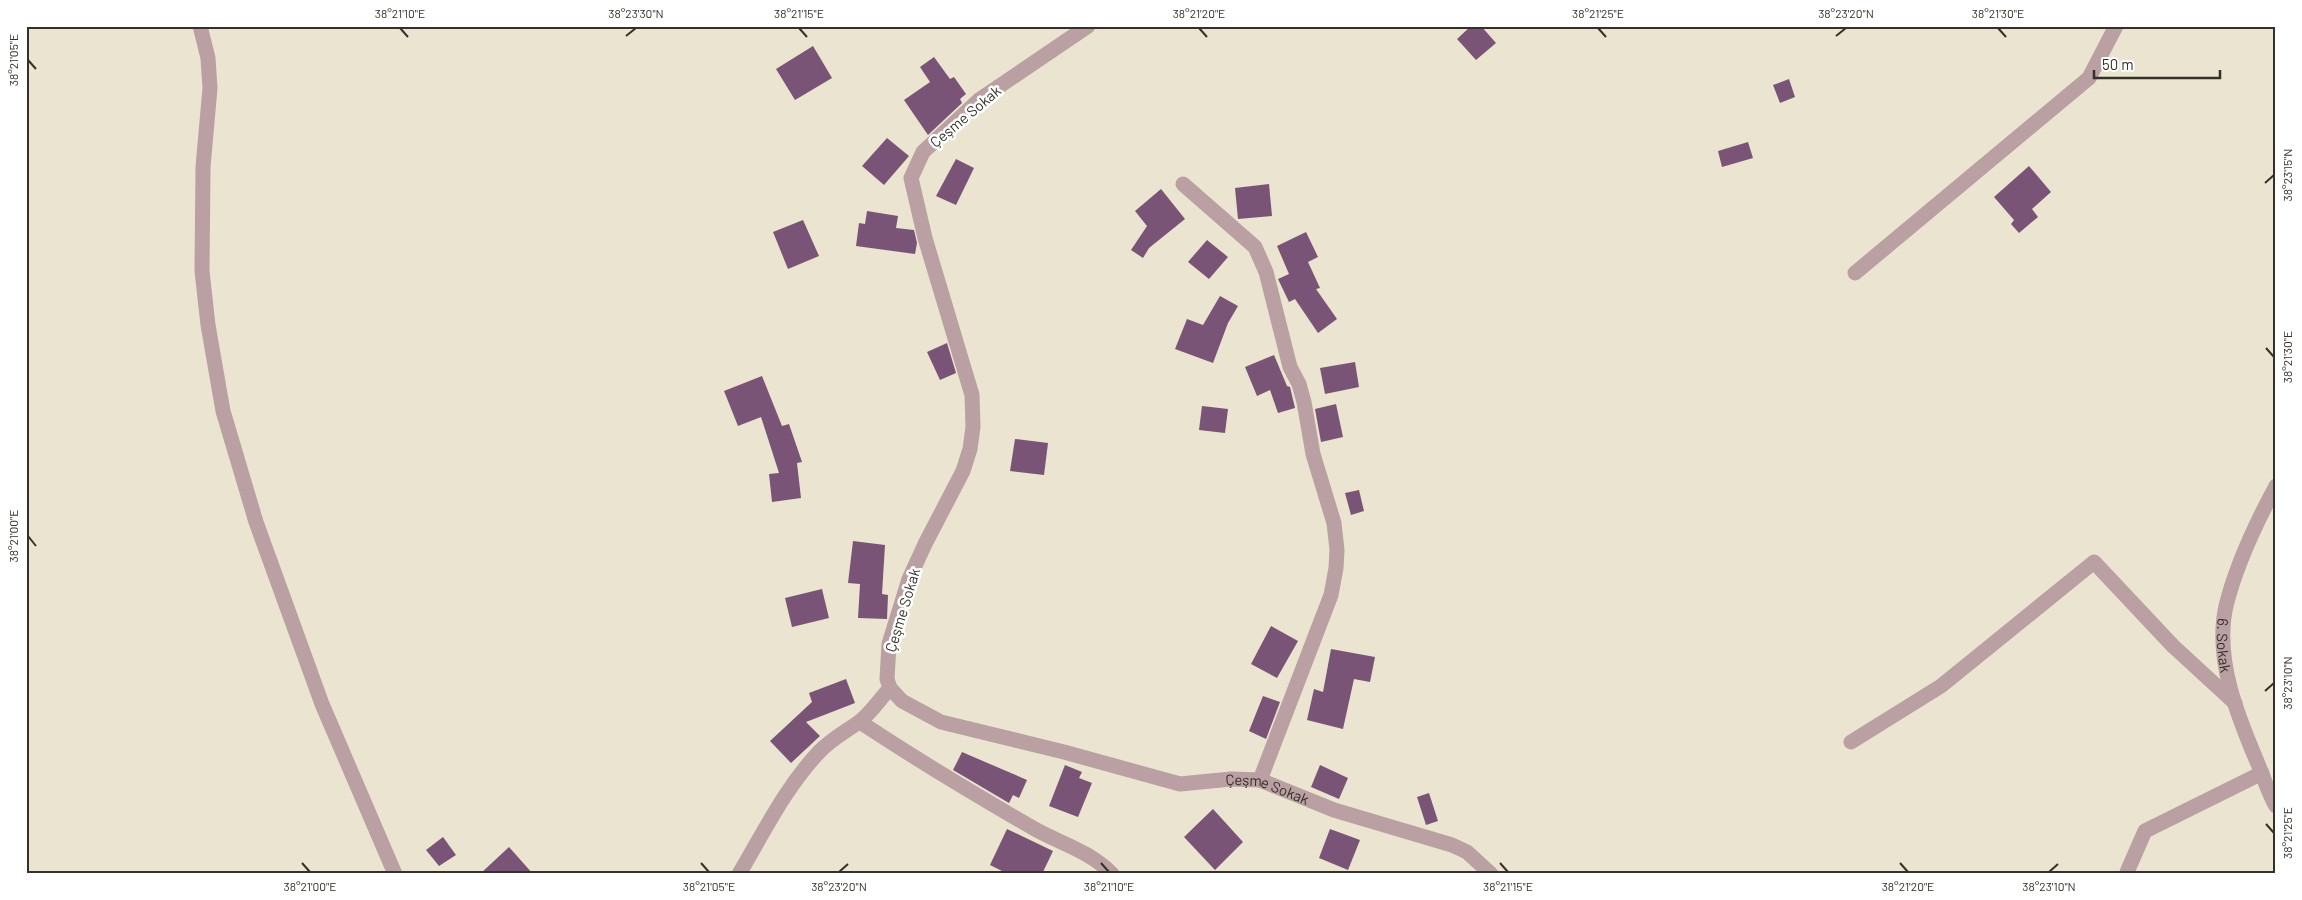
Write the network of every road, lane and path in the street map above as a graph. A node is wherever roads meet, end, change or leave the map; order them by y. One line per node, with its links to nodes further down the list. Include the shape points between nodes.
1 (200, 26): 15 (street, via 208,58 210,88 203,167 202,271 223,411 256,522 319,695)
2 (1088, 26): 7 (street, Çeşme Sokak, via 979,100 923,152 911,178 925,238 972,395 973,427 963,471 909,579 889,644 887,679)
3 (2116, 26): 5 (street, via 2089,78)
4 (1184, 184): 12 (street, via 1255,247 1266,272 1290,367 1299,384 1312,454 1334,523 1337,550 1331,595)
5 (1855, 273)
6 (2276, 486): 8 (street, 6. Sokak, via 2226,607 2225,659)
7 (890, 688): 9 (street); 12 (street, Çeşme Sokak, via 902,701 941,722 1180,784)
8 (2235, 703): 10 (street, via 2173,646 2094,562 1941,686); 11 (street, 6. Sokak)
9 (860, 722): 16 (street, via 839,733 801,772); 17 (street, via 936,772 1041,833 1104,865)
10 (1852, 742)
11 (2262, 774): 13 (street, 6. Sokak); 14 (street, via 2145,831)
12 (1260, 780): 18 (street, Çeşme Sokak, via 1334,810 1452,845 1467,852)
13 (2276, 806)
14 (2127, 872)
15 (395, 874)
16 (739, 874)
17 (1112, 874)
18 (1491, 874)

